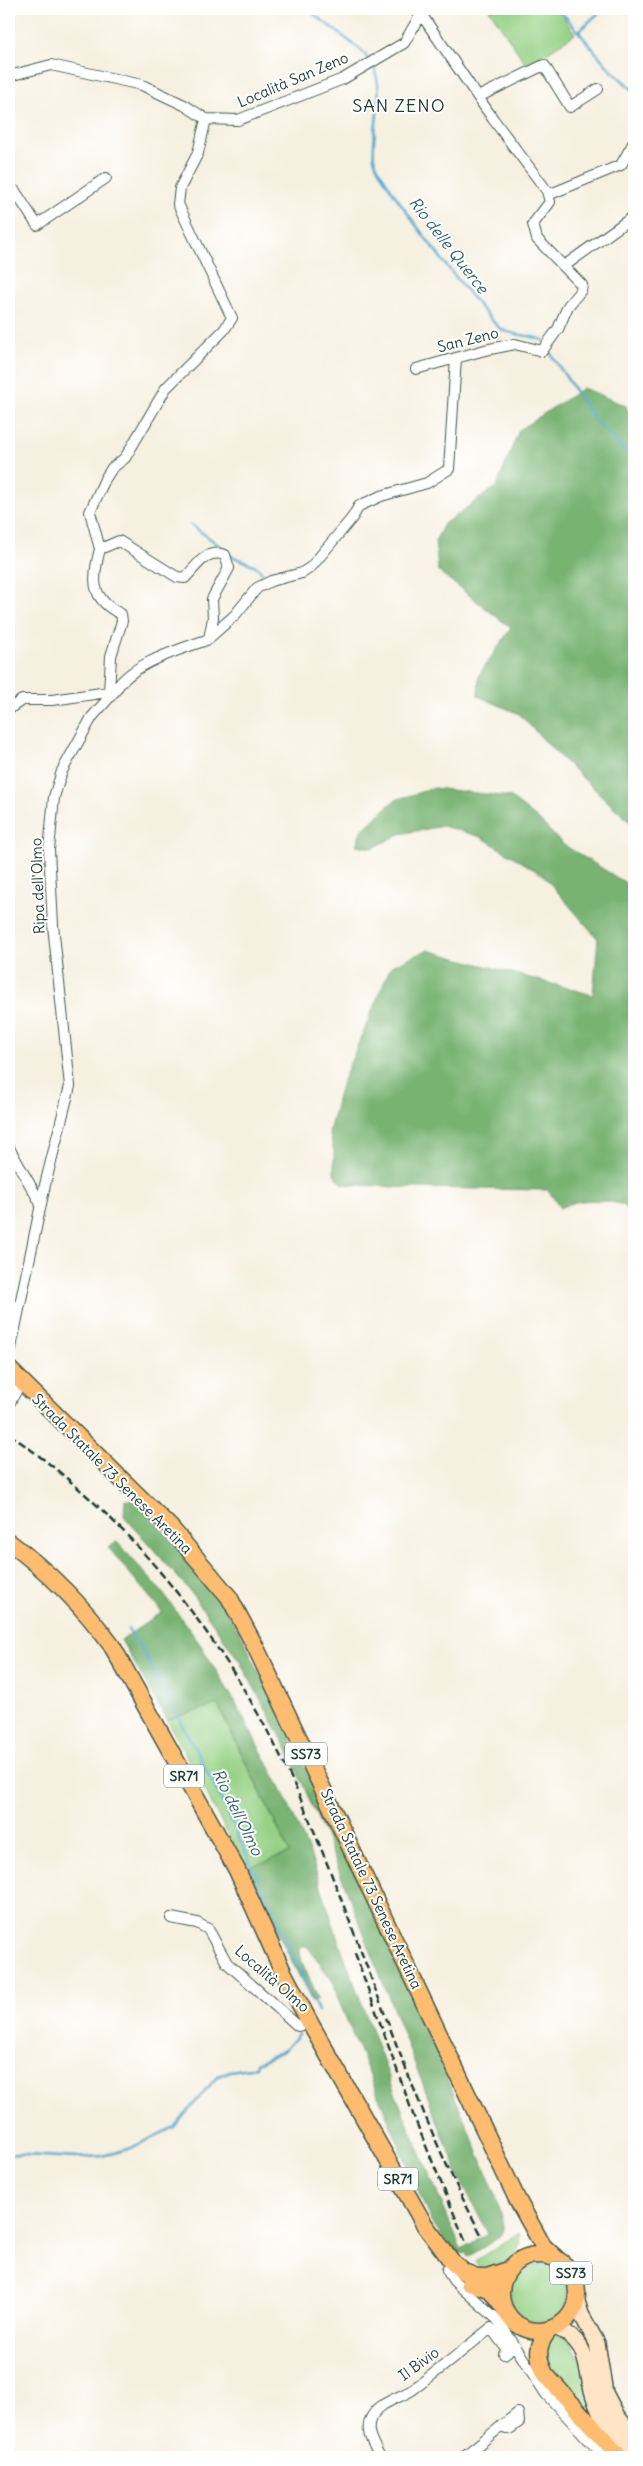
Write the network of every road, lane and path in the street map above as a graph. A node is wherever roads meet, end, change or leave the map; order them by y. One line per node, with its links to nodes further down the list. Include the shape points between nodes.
1 (422, 12): 4 (street); 5 (street, Località San Zeno, via 404,43 343,79 238,120)
2 (9, 76): 5 (street, via 51,64 108,76 142,84)
3 (598, 89): 4 (street, via 570,107 544,65)
4 (478, 97): 9 (street)
5 (206, 119): 14 (street, via 198,153 180,188 178,204 232,318 166,388 125,458 112,468 105,479 90,512)
6 (634, 142): 9 (street, via 622,165)
7 (106, 178): 8 (street, via 37,225 15,191)
8 (9, 194)
9 (548, 195): 11 (street, San Zeno, via 550,202 534,224 538,239)
10 (634, 216): 11 (street)
11 (564, 266): 12 (street, San Zeno, via 582,285 581,290 542,351 515,344)
12 (456, 358): 13 (street, San Zeno); 15 (street, via 449,468 427,484 380,496 359,506 311,567 302,573 271,580 258,588)
13 (416, 369)
14 (100, 549): 15 (street, via 119,541 177,577 185,578 208,554 225,555 229,568 212,599 213,618); 16 (street, via 95,587 102,602 121,614 122,621 111,656)
15 (208, 639): 16 (street, Ripa dell'Olmo, via 139,668)
16 (112, 691): 17 (street, via 52,700 22,700); 19 (street, Ripa dell'Olmo, via 62,771 54,797 50,850 53,925 70,1086)
17 (9, 709)
18 (9, 1148): 19 (street)
19 (41, 1204): 20 (street, Ripa dell'Olmo)
20 (9, 1357)
21 (9, 1369): 22 (main road, Strada Statale 73 Senese Aretina / SS73)
22 (21, 1382): 23 (street); 28 (main road, Strada Statale 73 Senese Aretina / SS73, via 171,1528 229,1597)
23 (9, 1404)
24 (9, 1542): 26 (main road, SR71, via 56,1580 92,1617 112,1646 237,1870)
25 (171, 1918): 26 (street, Località Olmo, via 197,1923 208,1929 227,1963 298,2026)
26 (310, 2023): 27 (main road, SR71)
27 (319, 2040): 30 (main road, SR71, via 424,2224 452,2263 477,2277 496,2276); 31 (main road, SR71, via 330,2072 362,2132 417,2228)
28 (517, 2199): 29 (main road, Strada Statale 73 Senese Aretina / SS73, via 543,2246); 30 (main road, Strada Statale 73 Senese Aretina / SS73, via 528,2242 526,2252)
29 (557, 2259): 30 (main road, SS73, via 538,2255); 32 (main road, Strada Statale 73 Senese Aretina / SS73, via 573,2275)
30 (514, 2265): 33 (main road, Strada Statale 73 Senese Aretina / SS73, via 502,2287)
31 (447, 2270): 33 (main road, SR71, via 460,2279 490,2289); 42 (street, via 459,2286 498,2320 546,2394)
32 (576, 2298): 35 (main road, SS73, via 570,2315); 38 (main road, via 597,2343 605,2393 617,2416)
33 (502, 2305): 34 (main road)
34 (519, 2326): 35 (main road, via 529,2330); 42 (main road, via 532,2363 544,2383)
35 (553, 2328): 39 (main road, via 574,2338 580,2346 587,2362 593,2395 604,2421 615,2436); 43 (main road, SS73, via 539,2347 545,2374)
36 (504, 2354): 40 (street, Il Bivio, via 508,2351 491,2328 411,2391 378,2409 368,2426)
37 (502, 2425): 41 (street)
38 (634, 2437)
39 (634, 2452)
40 (380, 2457)
41 (463, 2457)
42 (607, 2457)
43 (620, 2457)

